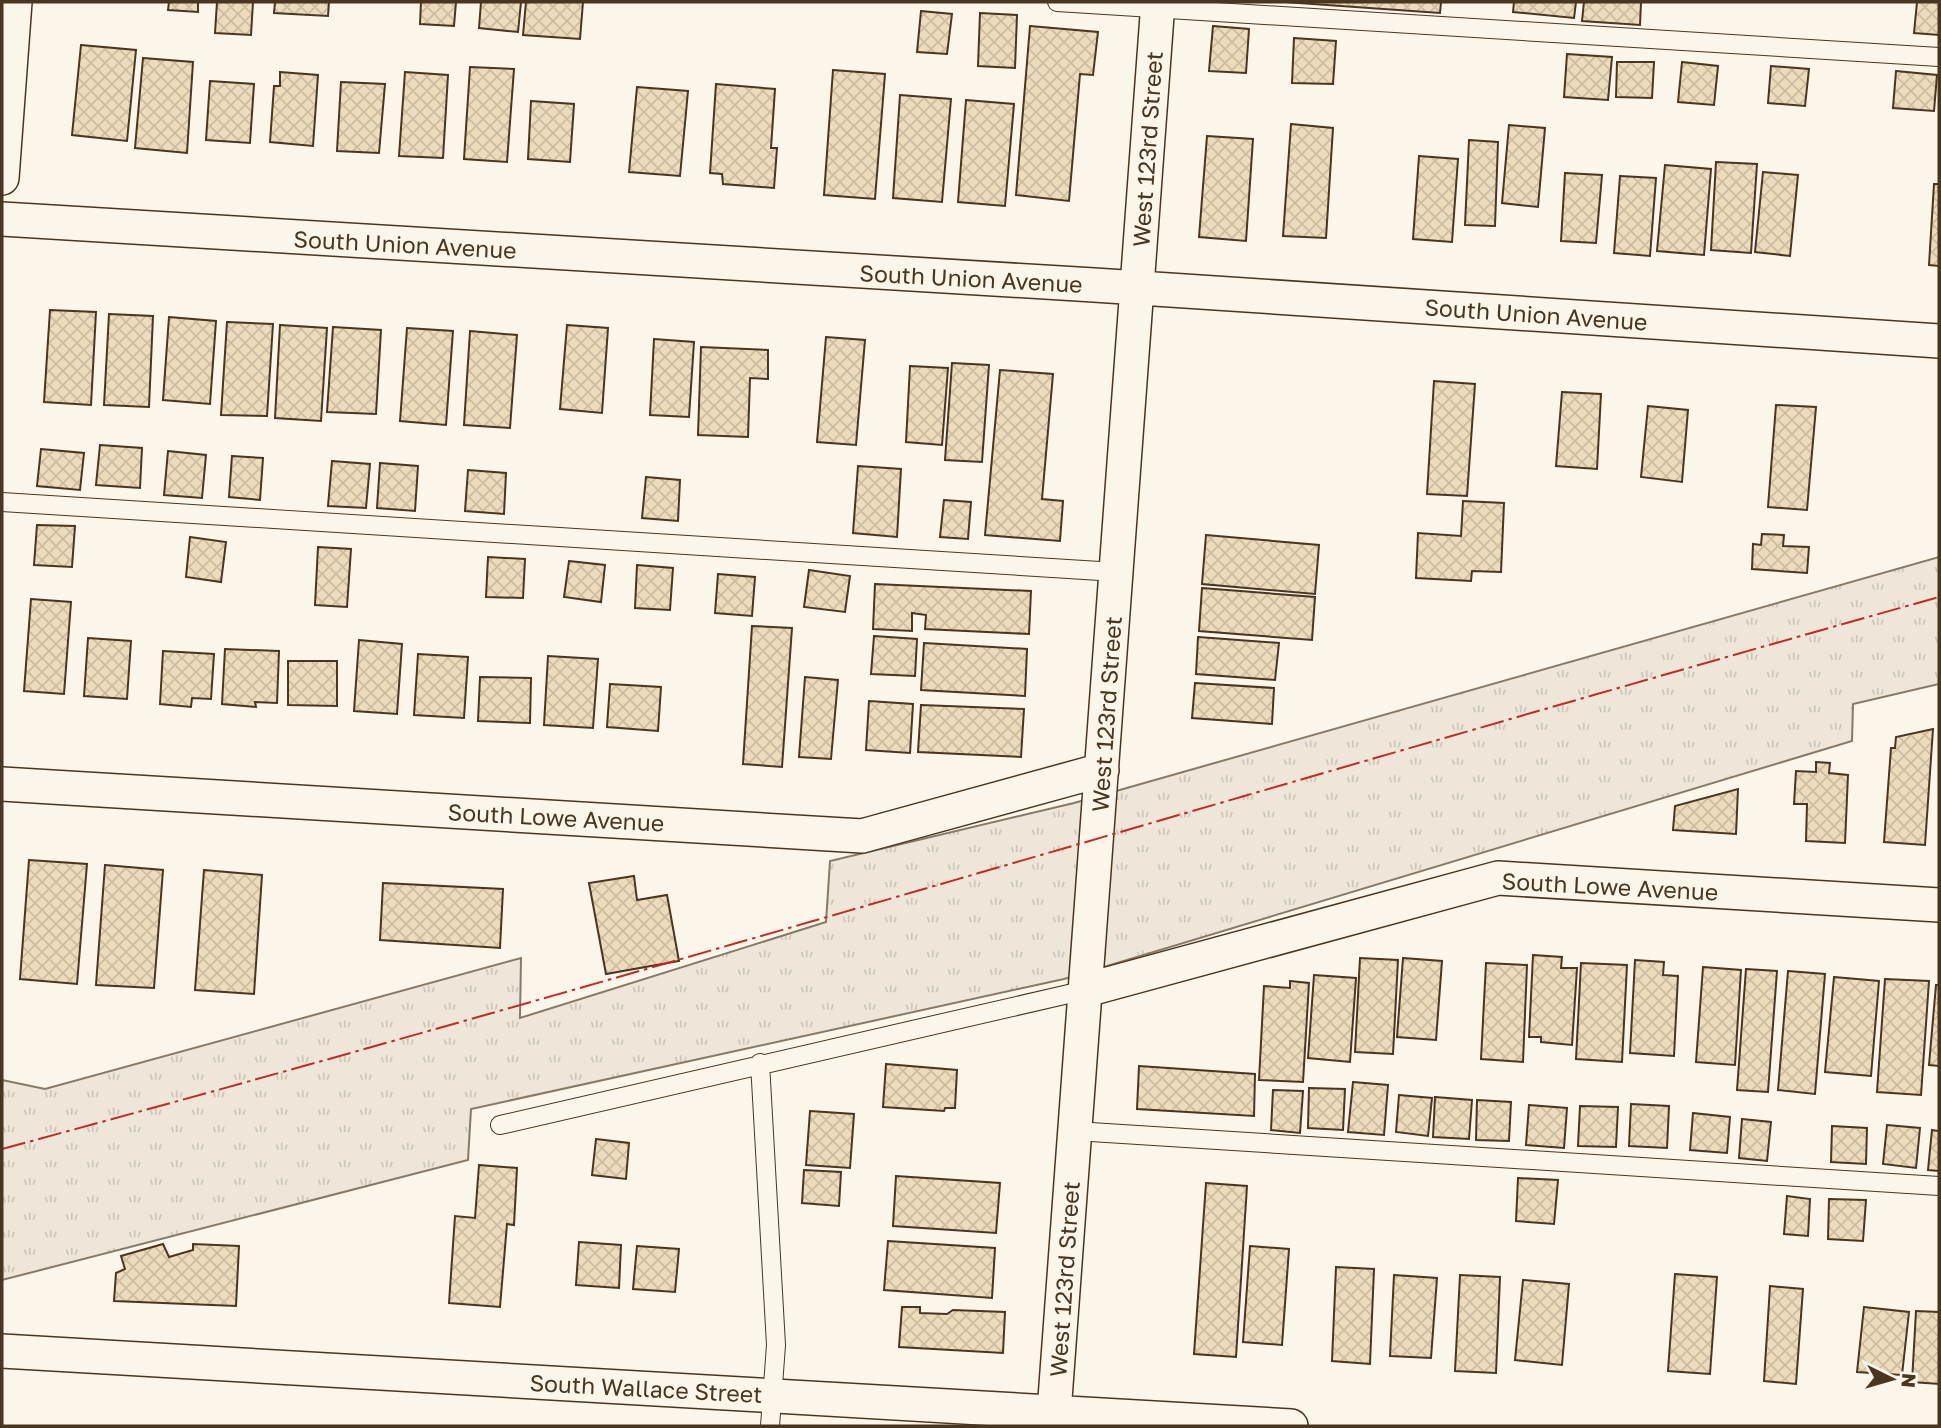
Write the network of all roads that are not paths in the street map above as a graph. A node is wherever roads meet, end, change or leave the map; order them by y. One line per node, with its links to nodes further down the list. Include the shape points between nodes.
1 (15, 2): 5 (street)
2 (1057, 2): 3 (lane)
3 (1158, 5): 4 (lane); 7 (street, West 123rd Street)
4 (1939, 57)
5 (2, 178)
6 (2, 219): 7 (street, South Union Avenue)
7 (1137, 288): 8 (street, South Union Avenue); 10 (street, West 123rd Street)
8 (1939, 341)
9 (2, 502): 10 (lane)
10 (1116, 572): 11 (street, West 123rd Street)
11 (1102, 770): 12 (street, South Lowe Avenue, via 862,836); 14 (street, West 123rd Street)
12 (2, 784)
13 (1939, 905): 14 (street, South Lowe Avenue, via 1498,878)
14 (1086, 990): 15 (lane); 17 (street, West 123rd Street)
15 (760, 1063): 16 (lane); 20 (lane, via 776,1345)
16 (500, 1125)
17 (1075, 1131): 18 (lane); 21 (street, West 123rd Street)
18 (1939, 1186)
19 (2, 1351): 20 (street, South Wallace Street)
20 (771, 1411): 21 (street, South Wallace Street)
21 (1054, 1419): 22 (street, South Wallace Street)
22 (1291, 1426)

